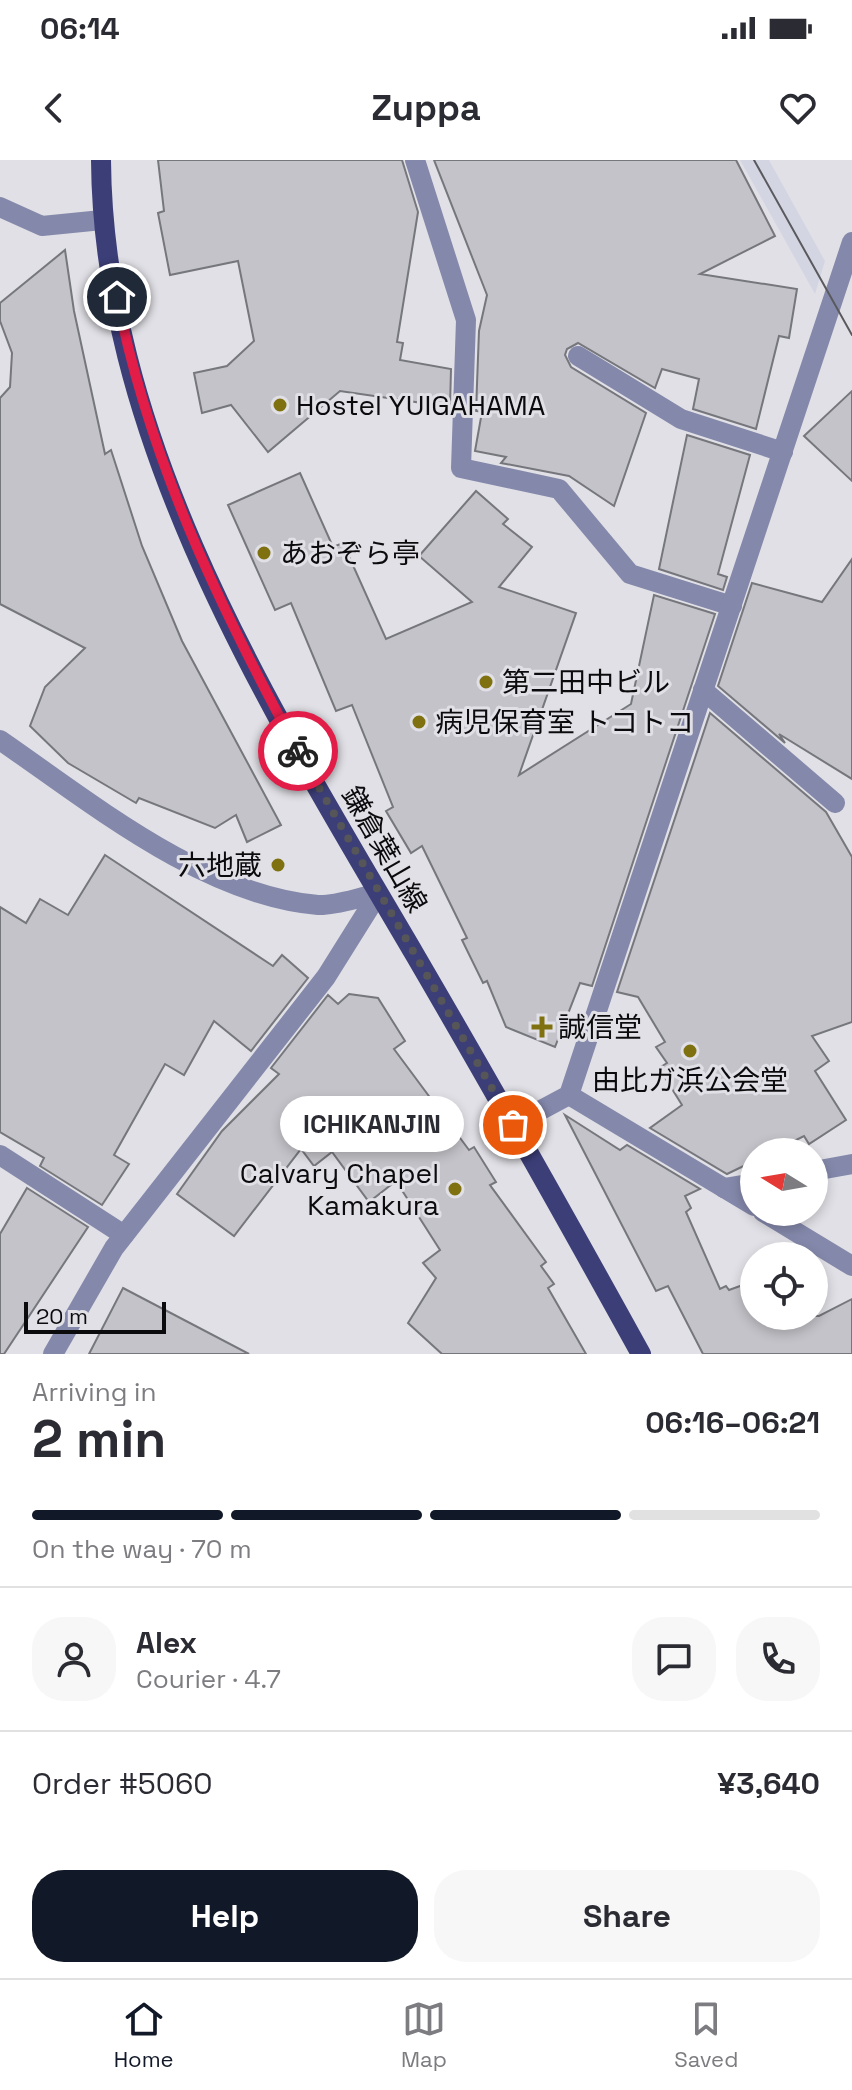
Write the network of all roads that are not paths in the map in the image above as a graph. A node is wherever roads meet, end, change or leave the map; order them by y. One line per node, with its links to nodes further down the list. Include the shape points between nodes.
1 (101, 160): 4 (main road, 鎌倉葉山線)
2 (415, 160): 8 (street, via 466,320 461,468 559,489 630,574)
3 (0, 207): 4 (street, via 42,226)
4 (102, 220): 12 (main road, 鎌倉葉山線, via 127,349 180,514 237,639)
5 (852, 242): 7 (street)
6 (578, 356): 7 (street, via 681,419)
7 (783, 452): 8 (street)
8 (732, 606): 9 (street)
9 (703, 690): 11 (street); 13 (street)
10 (0, 740): 12 (street, via 149,843 246,889 319,905)
11 (835, 803)
12 (378, 894): 14 (main road, 鎌倉葉山線); 22 (street, via 326,977)
13 (569, 1095): 14 (street); 19 (street)
14 (513, 1125): 25 (main road, 鎌倉葉山線)
15 (0, 1155): 22 (street)
16 (852, 1164): 17 (street)
17 (828, 1168)
18 (740, 1185): 19 (street)
19 (724, 1188): 20 (street)
20 (740, 1198)
21 (786, 1226): 23 (street)
22 (124, 1235): 24 (street)
23 (852, 1266)
24 (53, 1354)
25 (641, 1354)

